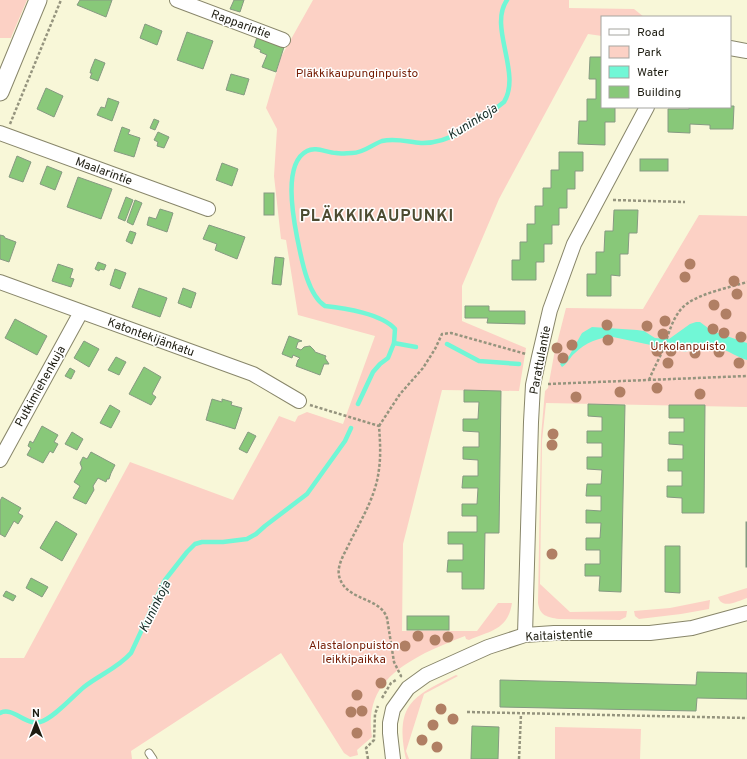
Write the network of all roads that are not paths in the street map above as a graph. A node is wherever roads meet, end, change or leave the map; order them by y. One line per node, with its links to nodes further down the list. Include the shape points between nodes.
1 (38, 0): 6 (street)
2 (177, 0): 3 (street, Rapparintie)
3 (283, 40)
4 (731, 48): 5 (street)
5 (747, 51)
6 (0, 92)
7 (646, 108): 15 (street, Parattulantie, via 574,244 550,310 533,385)
8 (3, 134): 9 (street, Maalarintie)
9 (208, 209)
10 (0, 282): 11 (street, Katontekijänkatu)
11 (81, 312): 12 (street, Katontekijänkatu, via 253,374); 13 (street, Putkimiehenkuja)
12 (299, 401)
13 (0, 460)
14 (747, 613): 15 (street, Kaitaistentie, via 692,628 650,632)
15 (525, 635): 16 (street, Kaitaistentie, via 462,658 426,675 408,688 393,709 390,723)
16 (393, 759)

